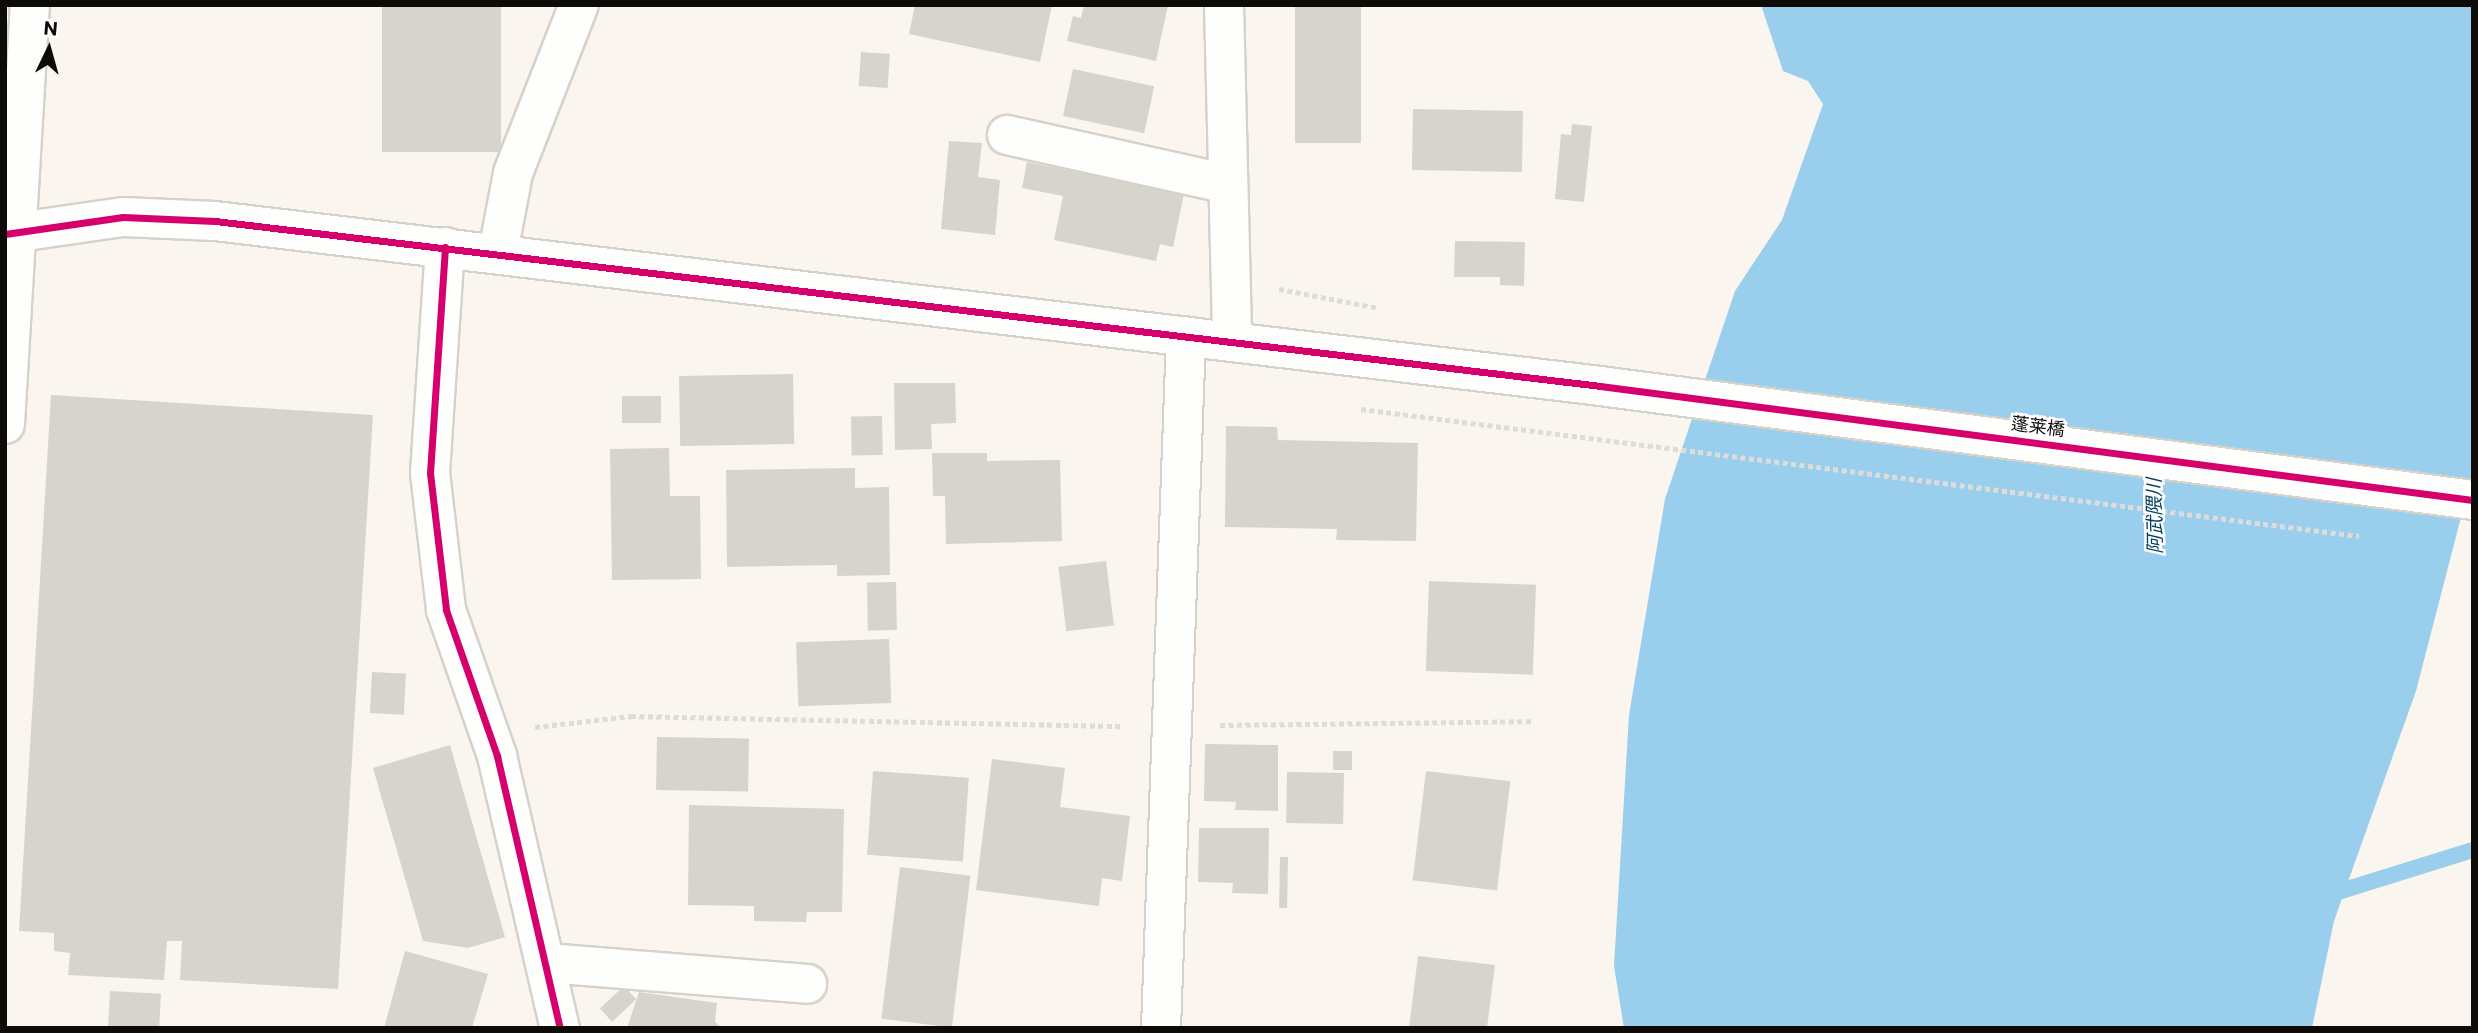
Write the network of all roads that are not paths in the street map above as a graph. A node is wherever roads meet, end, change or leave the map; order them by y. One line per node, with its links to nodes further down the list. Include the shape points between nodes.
1 (30, 5): 6 (street)
2 (579, 5): 8 (street, via 513,173)
3 (1224, 5): 5 (street)
4 (1007, 135): 5 (street)
5 (1228, 184): 10 (street)
6 (10, 234): 7 (street, 蓬莱橋, via 123,217 215,220); 11 (street)
7 (445, 247): 8 (street, 蓬莱橋); 13 (street, via 430,473 446,610 490,736)
8 (498, 252): 9 (street, 蓬莱橋)
9 (1186, 337): 10 (street, 蓬莱橋); 16 (street)
10 (1232, 340): 12 (street, 蓬莱橋)
11 (5, 424)
12 (2473, 500)
13 (548, 963): 14 (street); 15 (street)
14 (807, 984)
15 (560, 1028)
16 (1161, 1028)

